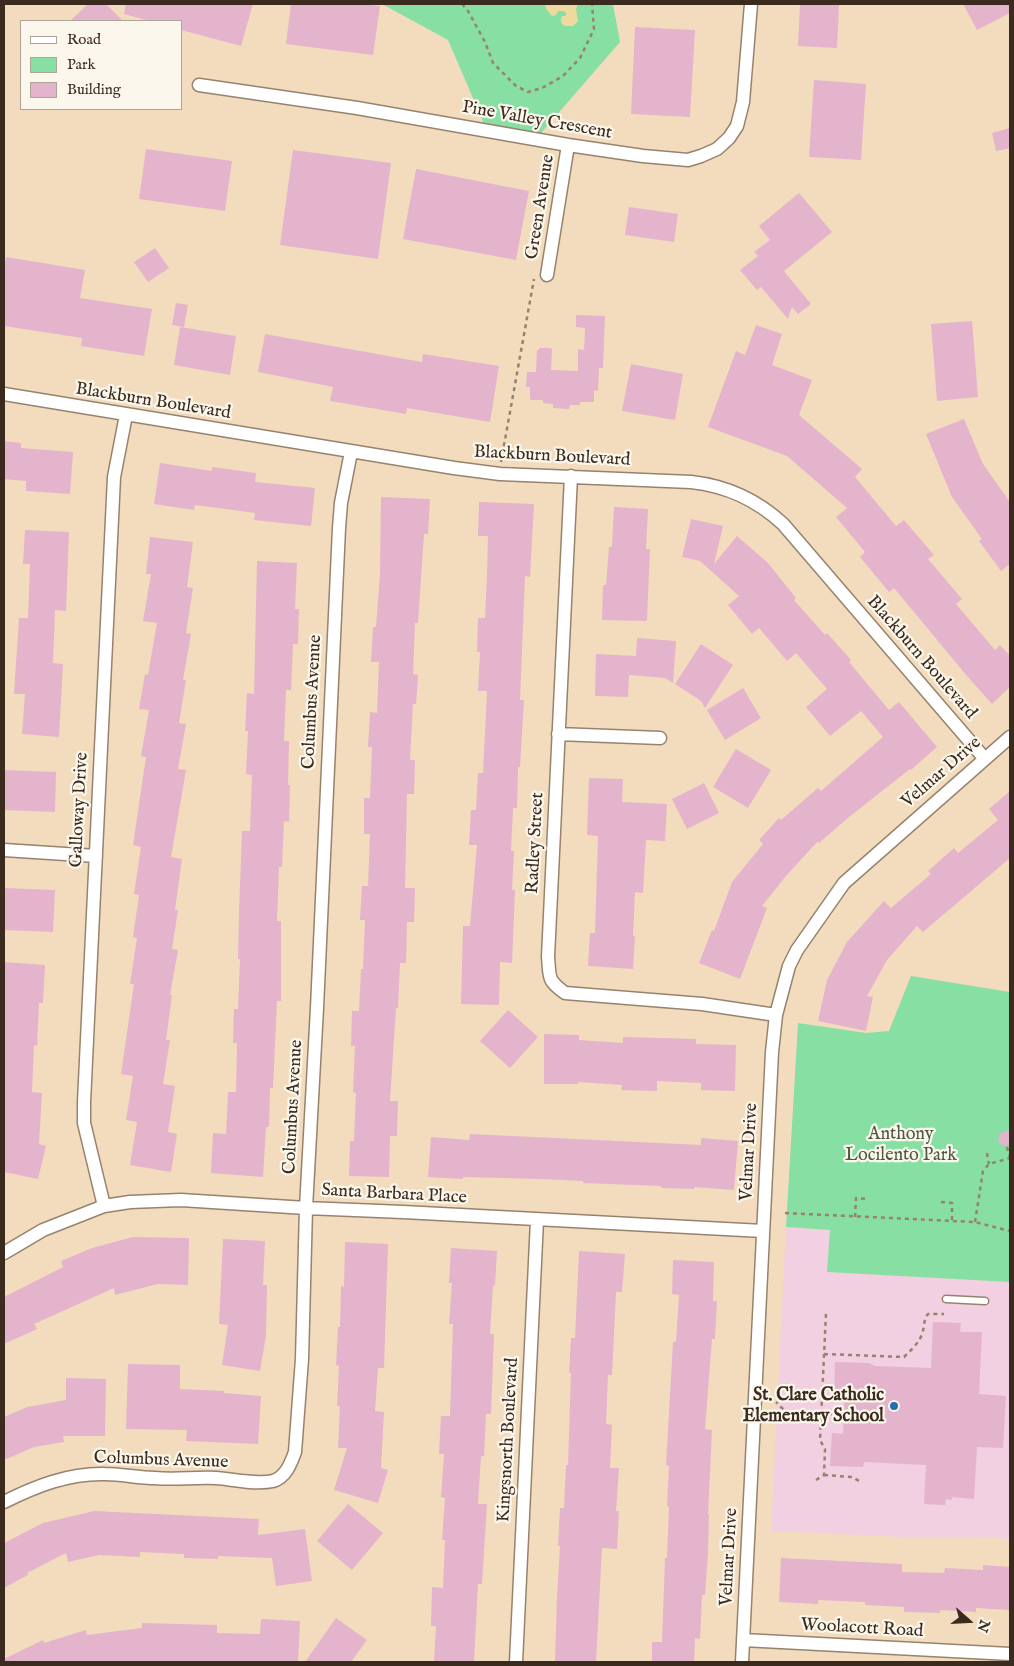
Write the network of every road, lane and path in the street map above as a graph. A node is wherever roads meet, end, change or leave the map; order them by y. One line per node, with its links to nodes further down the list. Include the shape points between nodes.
1 (462, 4): 2 (path, via 485,42 493,63 516,86 528,92 563,76 580,58 594,29)
2 (592, 4)
3 (751, 4): 5 (street, Pine Valley Crescent, via 743,102 737,126 717,149 688,160)
4 (199, 85): 5 (street, Pine Valley Crescent, via 357,108)
5 (568, 145): 6 (street, Green Avenue)
6 (541, 274): 10 (path)
7 (4, 394): 8 (street, Blackburn Boulevard)
8 (126, 415): 9 (street, Blackburn Boulevard); 17 (street, Galloway Drive, via 114,477)
9 (351, 452): 11 (street, Blackburn Boulevard, via 483,472); 26 (street, Columbus Avenue, via 339,528)
10 (501, 462)
11 (571, 476): 12 (street, Radley Street); 15 (street, Blackburn Boulevard, via 707,484 736,492 758,504 783,524)
12 (558, 734): 14 (street); 18 (street, Radley Street, via 548,957 554,985 565,993 702,1004)
13 (1010, 737): 15 (street, Velmar Drive)
14 (660, 738)
15 (985, 759): 18 (street, Velmar Drive, via 844,883 797,950 789,966)
16 (4, 850): 17 (street)
17 (96, 856): 25 (street, Galloway Drive, via 84,1123)
18 (776, 1015): 32 (street, Velmar Drive)
19 (1007, 1147): 21 (path)
20 (987, 1153): 22 (path)
21 (1010, 1158): 22 (path)
22 (989, 1164): 31 (path, via 983,1171)
23 (867, 1199): 28 (path, via 856,1198)
24 (941, 1202): 30 (path, via 952,1203)
25 (104, 1206): 26 (street, Santa Barbara Place, via 181,1200); 34 (street, Santa Barbara Place, via 43,1230)
26 (306, 1208): 29 (street, Santa Barbara Place); 49 (street, Columbus Avenue, via 302,1358 295,1452 290,1466 282,1475 273,1480 239,1482 217,1478 105,1474 62,1479 31,1488)
27 (785, 1213): 28 (path)
28 (855, 1217): 30 (path)
29 (537, 1220): 32 (street, Santa Barbara Place); 52 (street, Kingsnorth Boulevard)
30 (952, 1221): 31 (path)
31 (976, 1222): 33 (path)
32 (763, 1231): 50 (street, Velmar Drive)
33 (1010, 1231)
34 (4, 1252)
35 (946, 1299): 36 (lane)
36 (984, 1301)
37 (826, 1313): 39 (path)
38 (944, 1314): 39 (path, via 928,1314 916,1346 904,1357)
39 (824, 1354): 43 (path)
40 (776, 1402): 41 (path)
41 (785, 1411): 42 (path); 45 (path)
42 (802, 1412)
43 (820, 1414): 44 (path); 46 (path, via 820,1440 825,1449)
44 (832, 1414)
45 (775, 1420)
46 (824, 1475): 47 (path); 48 (path, via 852,1477)
47 (816, 1480)
48 (861, 1482)
49 (4, 1502)
50 (743, 1640): 51 (street, Woolacott Road); 53 (street, Velmar Drive)
51 (1010, 1654)
52 (516, 1662)
53 (742, 1662)

